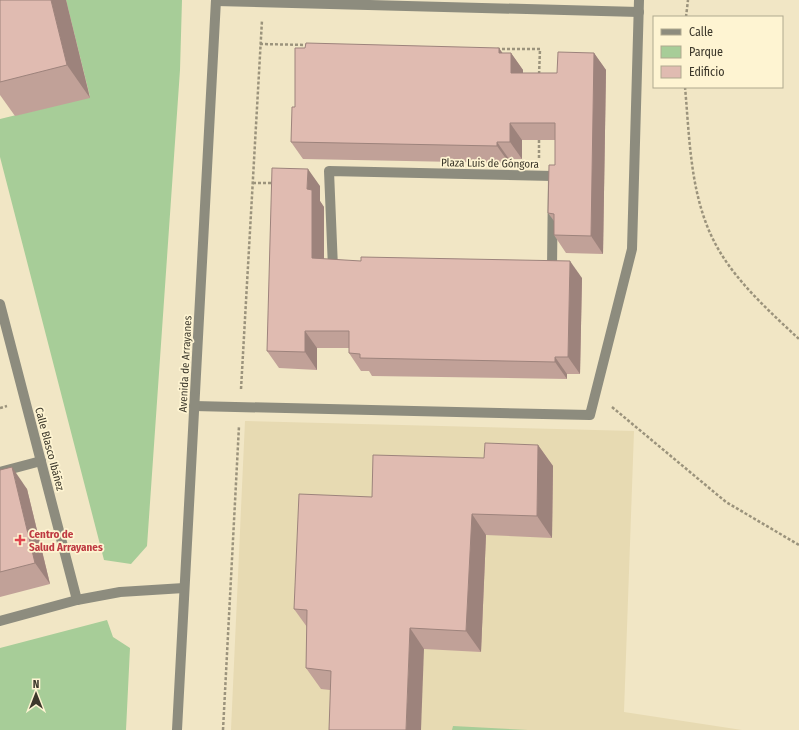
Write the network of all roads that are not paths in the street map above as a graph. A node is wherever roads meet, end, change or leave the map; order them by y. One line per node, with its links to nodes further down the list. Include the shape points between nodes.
1 (640, 0): 3 (street)
2 (216, 1): 3 (street); 6 (street, Avenida de Arrayanes)
3 (639, 12): 6 (street, via 632,249 590,415)
4 (539, 176): 4 (street, Plaza Luis de Góngora, via 329,171 333,268 552,270 553,176)
5 (0, 304): 7 (street, Calle Blasco Ibáñez)
6 (194, 406): 9 (street, Avenida de Arrayanes)
7 (41, 461): 8 (street); 10 (street, Calle Blasco Ibáñez)
8 (0, 472)
9 (184, 588): 10 (street, via 120,592); 12 (street, Avenida de Arrayanes)
10 (77, 600): 11 (street)
11 (0, 621)
12 (177, 730)

